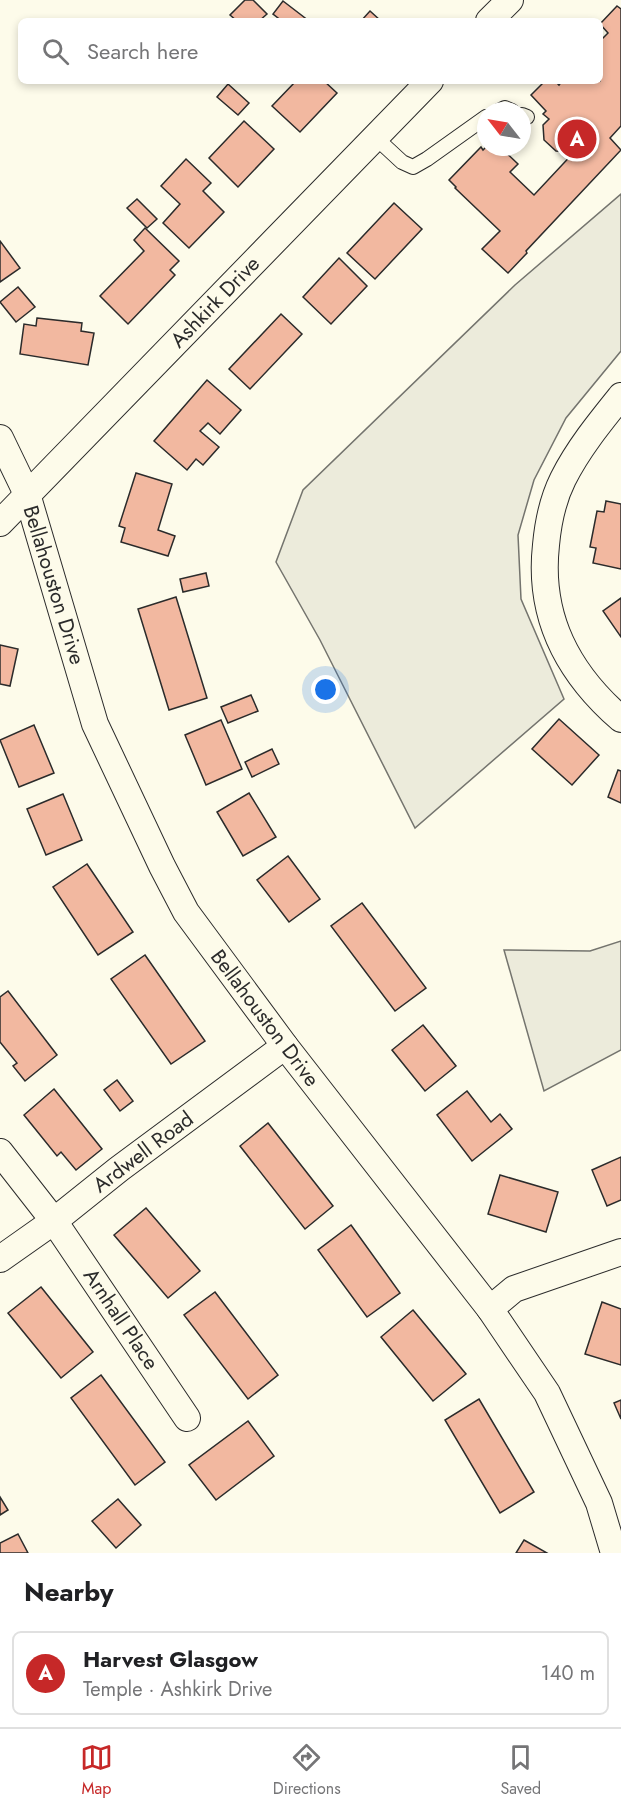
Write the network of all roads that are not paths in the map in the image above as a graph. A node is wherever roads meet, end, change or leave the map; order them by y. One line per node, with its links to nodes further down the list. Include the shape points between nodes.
1 (510, 0): 2 (street)
2 (492, 18)
3 (427, 84): 5 (street, Ashkirk Drive)
4 (477, 123): 5 (lane, via 413,167)
5 (375, 137): 8 (street, Ashkirk Drive)
6 (621, 396): 10 (street, via 563,480 551,512 543,570 547,598 563,648 597,697)
7 (0, 438): 8 (street, Bellahouston Drive)
8 (27, 494): 9 (street, Ashkirk Drive); 11 (street, Bellahouston Drive, via 95,724 186,912)
9 (0, 523)
10 (621, 719)
11 (285, 1046): 13 (street, Ardwell Road); 16 (street, Bellahouston Drive)
12 (0, 1152): 13 (street, Arnhall Place)
13 (54, 1221): 15 (street, Ardwell Road); 17 (street, Arnhall Place)
14 (621, 1252): 16 (street, via 514,1289)
15 (0, 1259)
16 (490, 1309): 18 (street, Bellahouston Drive, via 547,1393 599,1503)
17 (187, 1418)
18 (614, 1553)

